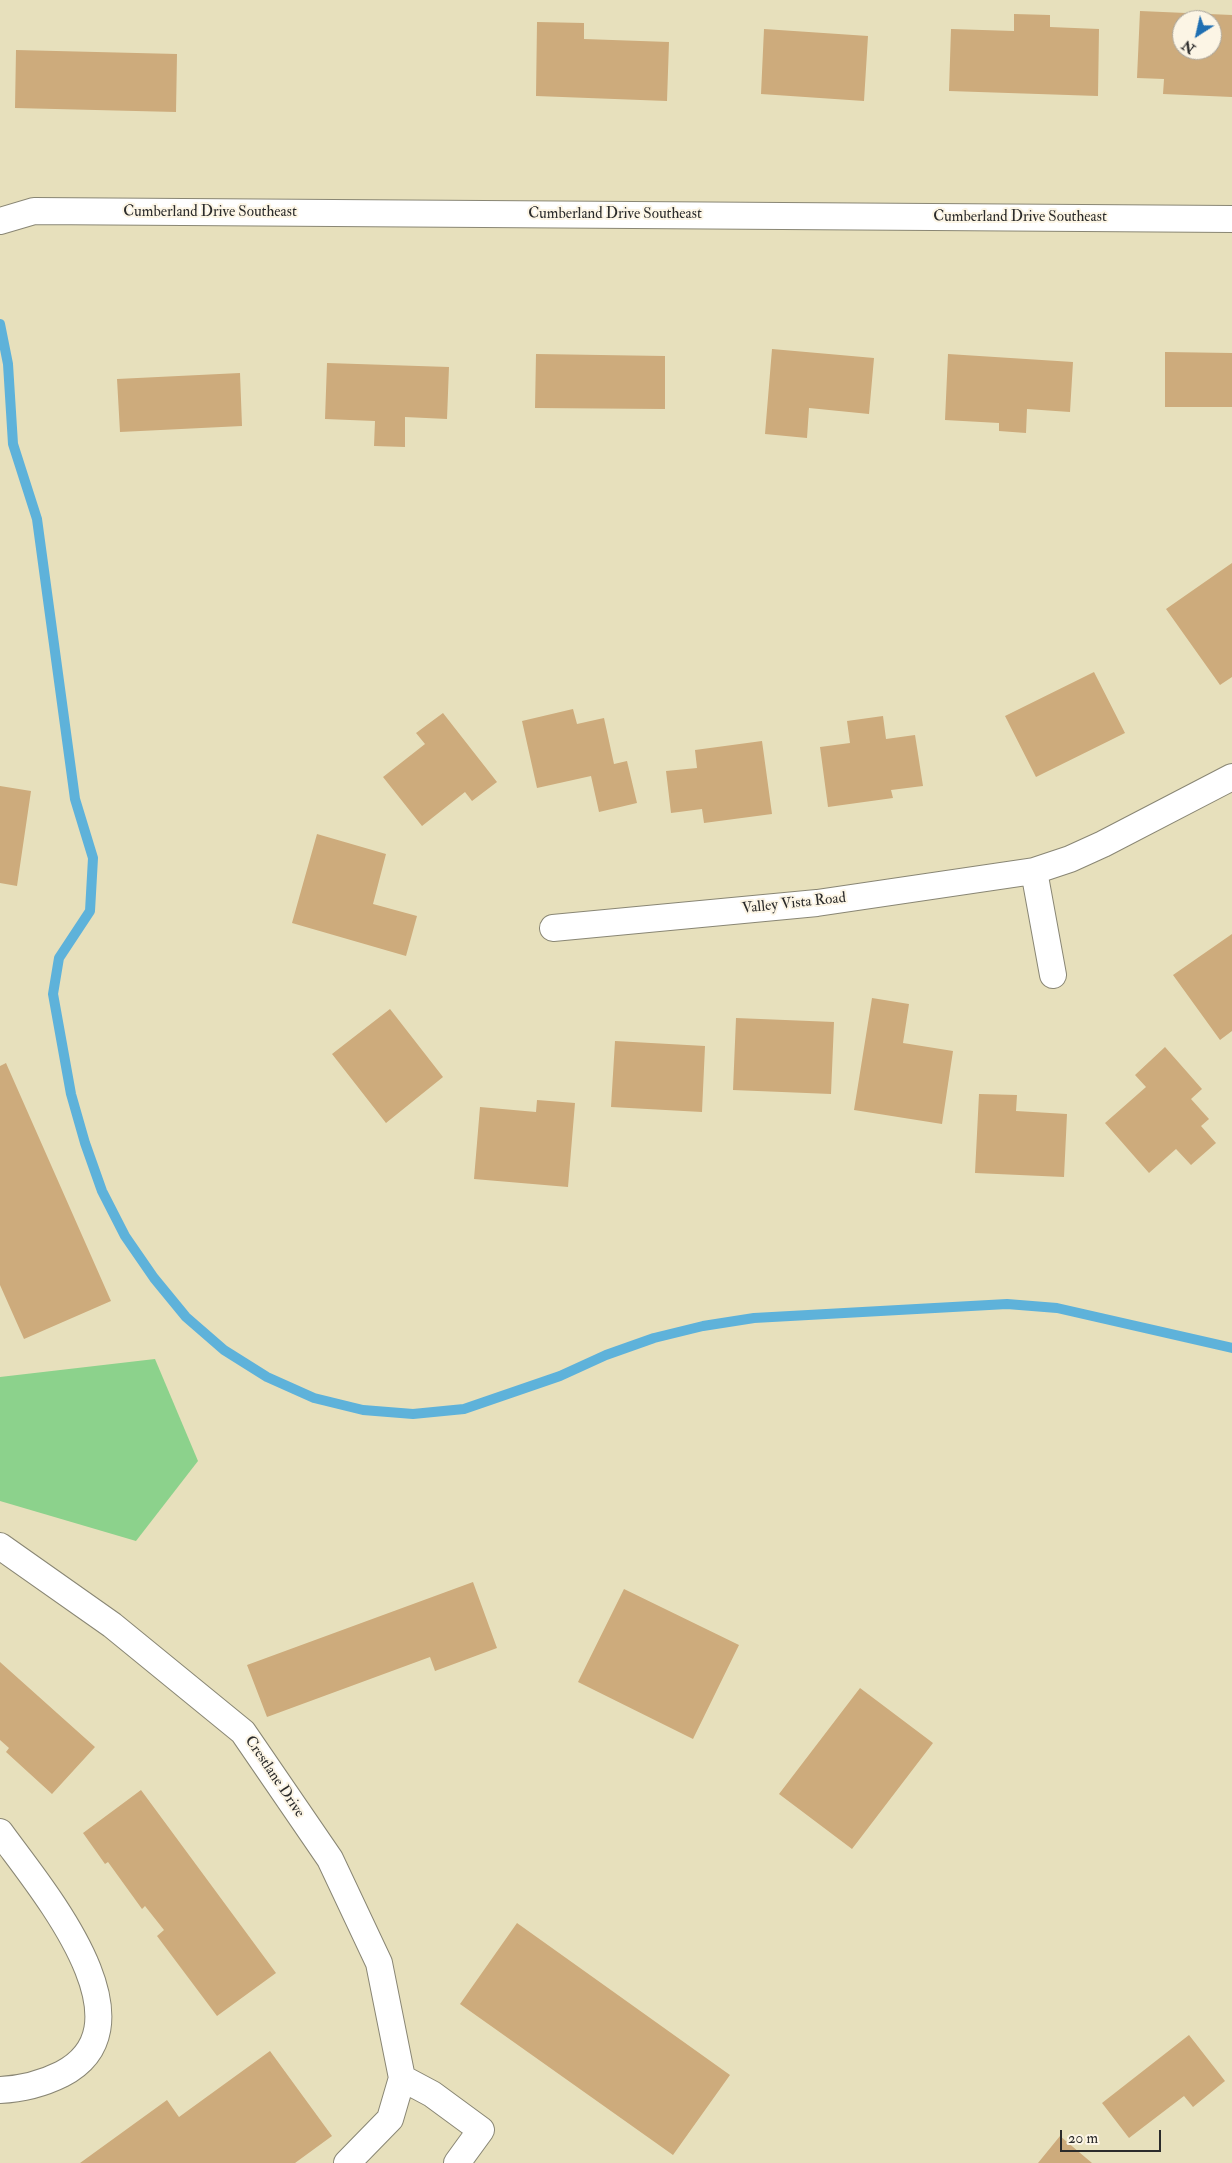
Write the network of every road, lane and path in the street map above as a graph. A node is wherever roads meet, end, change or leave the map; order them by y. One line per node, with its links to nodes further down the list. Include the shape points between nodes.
1 (1232, 220): 2 (street, Cumberland Drive Southeast, via 34,211)
2 (0, 221)
3 (1232, 777): 4 (street, Valley Vista Road, via 1070,860)
4 (1034, 871): 5 (street, Valley Vista Road, via 817,903); 6 (street)
5 (553, 928)
6 (1053, 975)
7 (0, 1546): 9 (street, Crestlane Drive, via 112,1625 243,1732 330,1859 379,1963)
8 (0, 1832): 10 (street, via 60,1916 86,1964 96,1992 98,2017 94,2046 77,2066 45,2082)
9 (402, 2078): 11 (street, via 390,2119); 12 (street, via 432,2094 480,2130)
10 (0, 2090)
11 (347, 2163)
12 (457, 2163)

